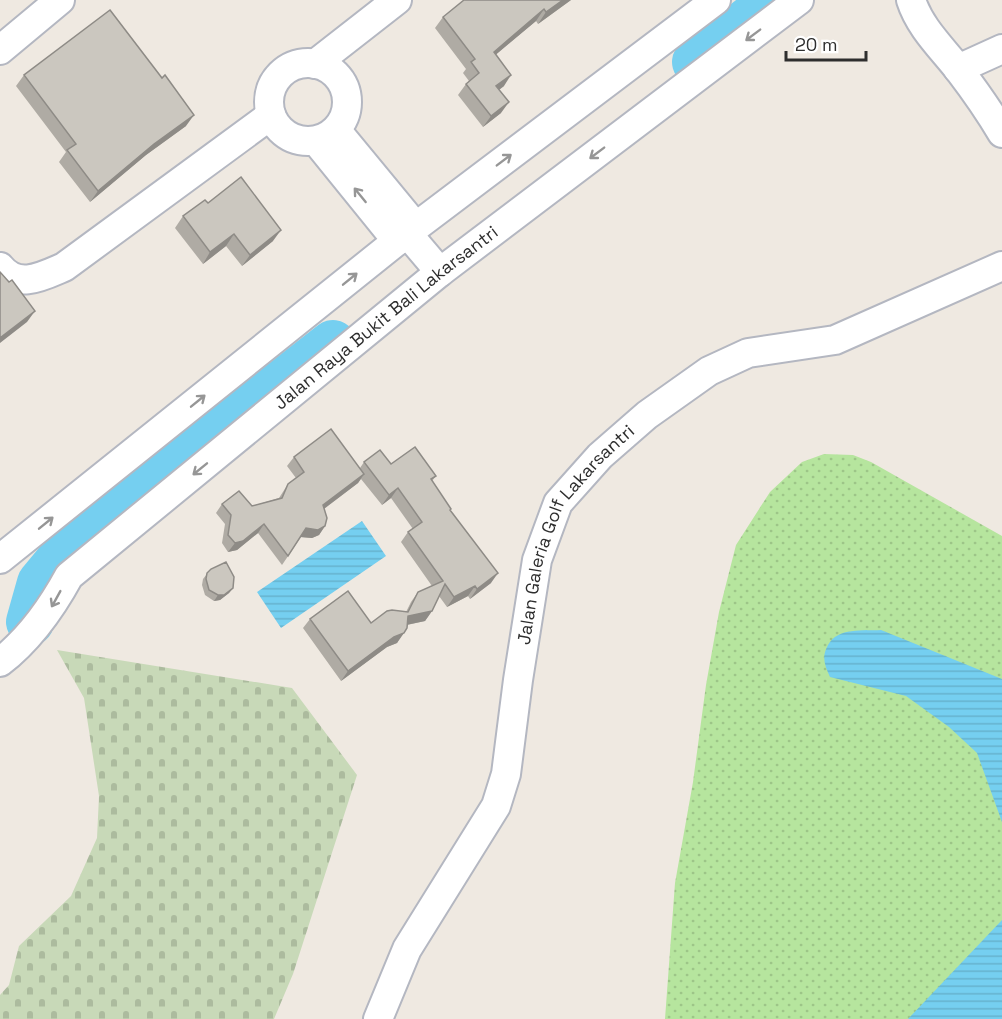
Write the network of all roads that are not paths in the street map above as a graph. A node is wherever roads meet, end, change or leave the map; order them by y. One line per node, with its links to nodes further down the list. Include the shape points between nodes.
1 (60, 0): 7 (street)
2 (398, 0): 8 (street)
3 (716, 0): 13 (street, Jalan Raya Bukit Bali Lakarsantri, one-way to 3)
4 (800, 0): 13 (street, Jalan Raya Bukit Bali Lakarsantri, one-way to 13)
5 (912, 0): 9 (street, via 916,14)
6 (1002, 49): 9 (street)
7 (0, 50)
8 (315, 64): 10 (street, via 302,64 278,77 269,102); 12 (street, via 336,75 346,96 344,114)
9 (958, 69): 11 (street)
10 (271, 115): 12 (street, via 287,136 299,141); 15 (street, via 64,267 33,281 6,275)
11 (1002, 133)
12 (326, 135): 13 (street)
13 (419, 248): 16 (street, Jalan Raya Bukit Bali Lakarsantri, one-way to 13); 17 (street, Jalan Raya Bukit Bali Lakarsantri, one-way to 17, via 69,576 51,608)
14 (1002, 266): 18 (street, Jalan Galeria Golf Lakarsantri, via 835,339 748,353 710,371 647,415 600,456 558,503 537,560 506,774 496,806 407,949)
15 (0, 267)
16 (0, 559)
17 (0, 662)
18 (378, 1019)

